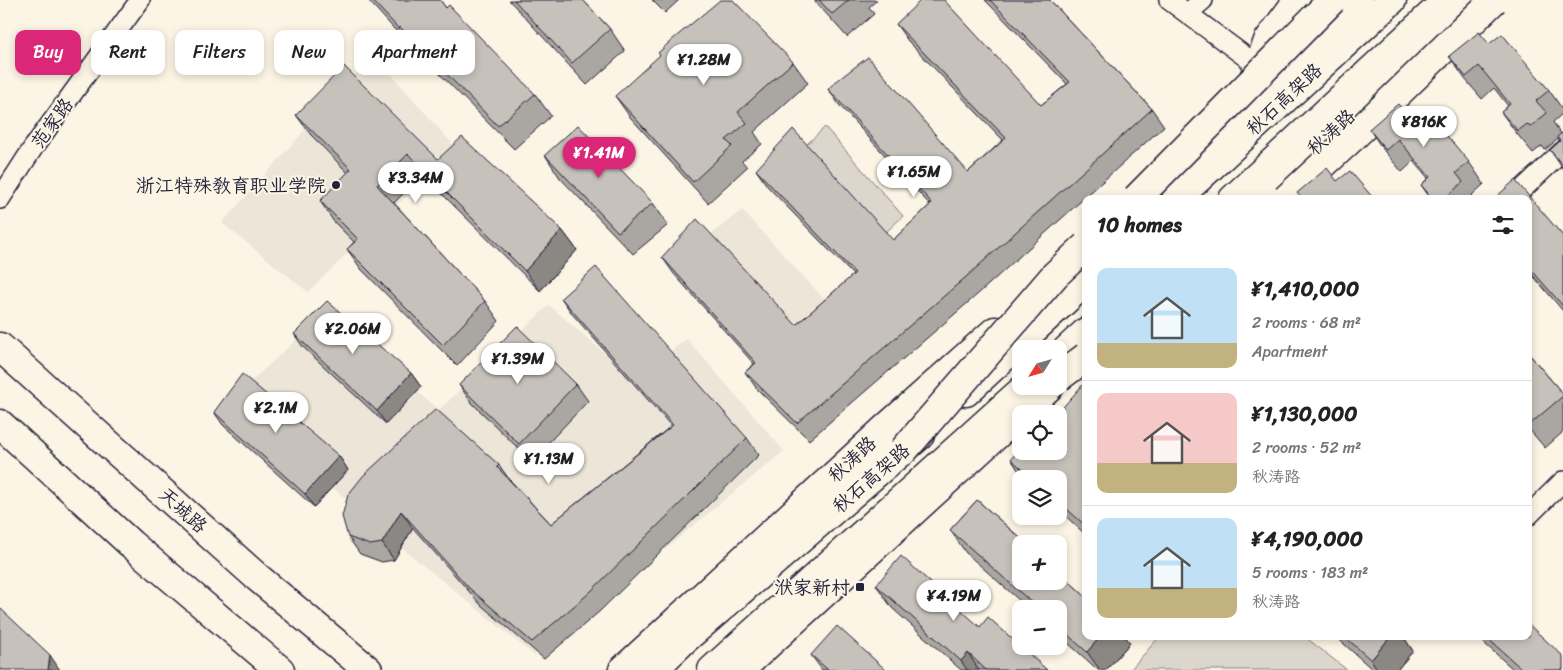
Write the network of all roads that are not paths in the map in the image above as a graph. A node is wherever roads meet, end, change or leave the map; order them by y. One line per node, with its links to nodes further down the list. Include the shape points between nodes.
1 (140, 0): 25 (street, 范家路)
2 (1169, 0): 12 (street)
3 (1203, 0): 12 (street)
4 (1298, 0): 14 (main road, via 1268,41)
5 (1332, 0): 18 (main road, bridge)
6 (1358, 0): 15 (main road)
7 (1392, 0): 20 (main road, 秋石高架路)
8 (1447, 0): 21 (main road, 秋石高架路)
9 (1469, 0): 16 (main road, 秋涛路)
10 (1494, 0): 13 (main road, bridge)
11 (1504, 0): 13 (main road)
12 (1188, 13): 14 (street)
13 (1431, 61): 16 (main road); 23 (main road, bridge)
14 (1258, 66): 15 (main road)
15 (1240, 114): 19 (main road)
16 (1322, 141): 22 (main road, 秋涛路)
17 (1563, 152): 24 (street)
18 (1140, 195)
19 (1151, 195)
20 (1180, 195)
21 (1237, 195)
22 (1261, 195)
23 (1290, 195)
24 (1516, 195)
25 (0, 199)
26 (1082, 250): 38 (main road, bridge, via 1055,275)
27 (1082, 255): 44 (main road, 秋涛路, via 888,426)
28 (1082, 286): 38 (main road, 秋石高架路, bridge)
29 (1082, 336): 31 (main road)
30 (0, 347): 43 (main road, 天城路, via 257,577)
31 (1068, 349)
32 (1082, 358): 33 (main road, bridge)
33 (1068, 370)
34 (1017, 395): 39 (main road, 秋石高架路)
35 (1037, 395): 39 (main road)
36 (1039, 395): 47 (main road)
37 (0, 424): 42 (main road, via 131,544)
38 (902, 451): 45 (main road, 秋石高架路)
39 (928, 476): 46 (main road, 秋石高架路)
40 (1563, 481): 41 (street)
41 (1532, 512)
42 (280, 670)
43 (368, 670)
44 (622, 670)
45 (653, 670)
46 (712, 670)
47 (740, 670)

